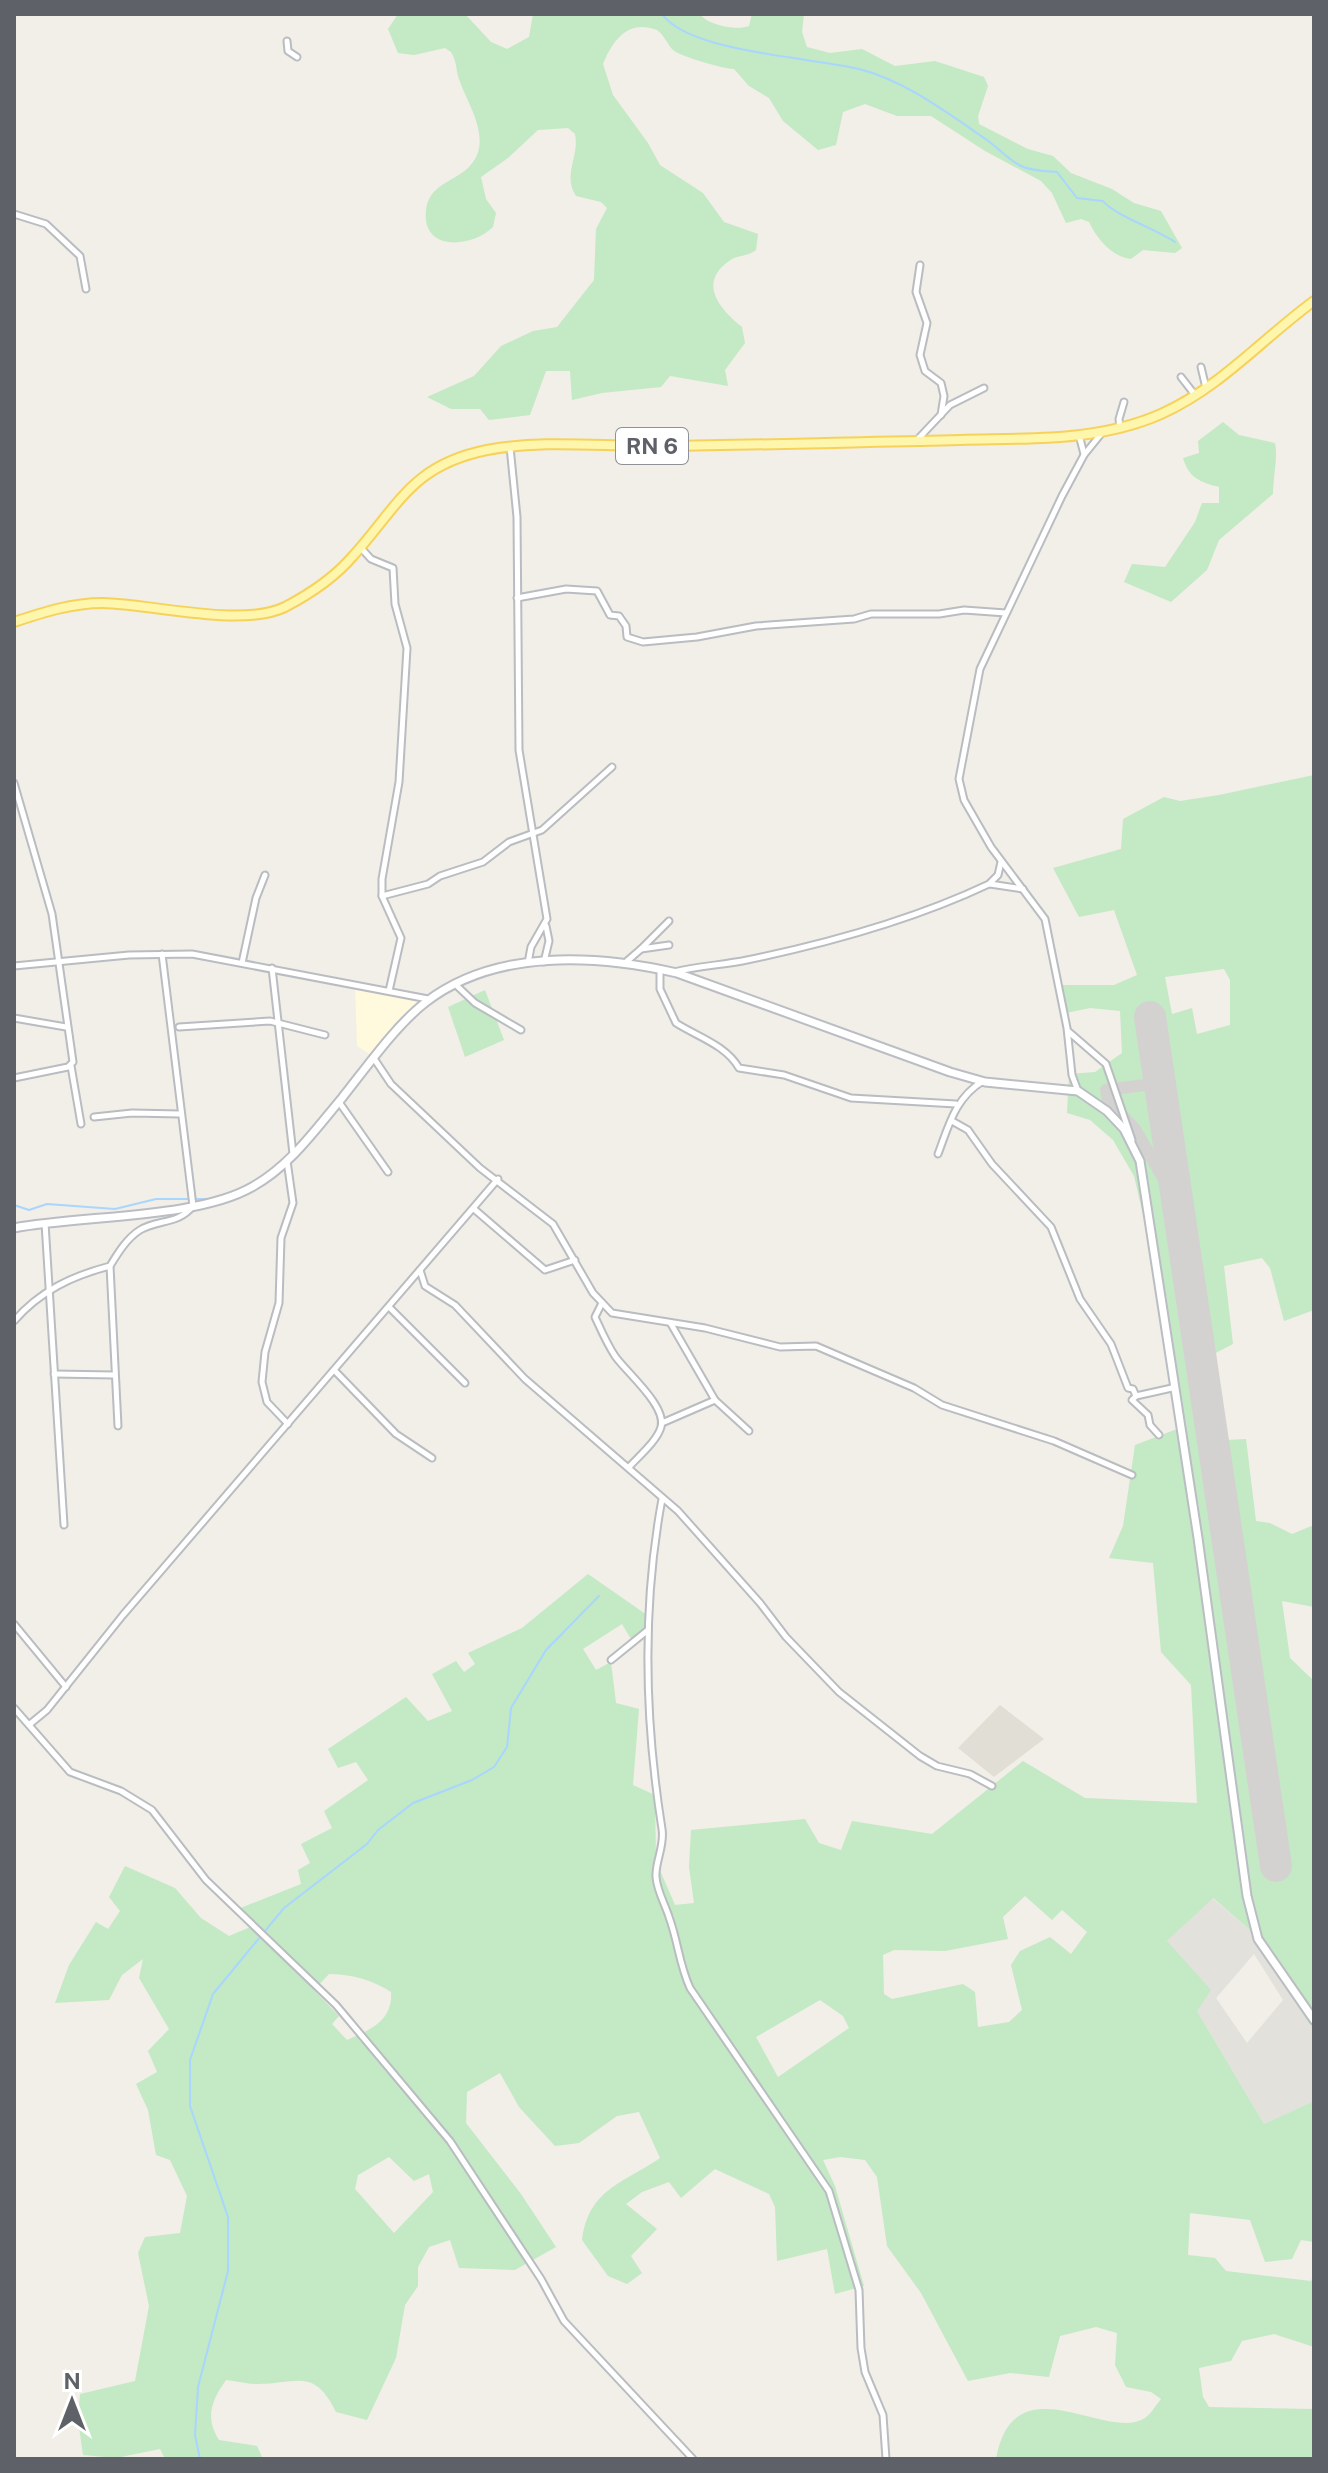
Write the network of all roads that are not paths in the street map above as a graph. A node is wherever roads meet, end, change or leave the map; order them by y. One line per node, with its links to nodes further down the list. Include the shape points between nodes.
1 (287, 41): 2 (street, via 288,51)
2 (297, 57)
3 (14, 214): 5 (street, via 46,224 80,256)
4 (920, 265): 13 (street, via 916,292 927,323 920,355 925,371 941,383)
5 (86, 289)
6 (1314, 301): 10 (main road, RN 6)
7 (1201, 367): 10 (street)
8 (1181, 377): 11 (street)
9 (984, 388): 13 (street)
10 (1206, 389): 11 (main road, RN 6)
11 (1195, 395): 14 (main road, RN 6)
12 (1124, 402): 14 (street)
13 (941, 415): 17 (street)
14 (1120, 428): 15 (main road, RN 6)
15 (1101, 434): 16 (main road, RN 6); 19 (street)
16 (1079, 435): 17 (main road, RN 6); 19 (street)
17 (916, 441): 18 (main road, RN 6)
18 (510, 447): 20 (main road, RN 6, via 467,455 422,475); 21 (street)
19 (1084, 455): 22 (street)
20 (360, 547): 23 (main road, RN 6, via 326,581 276,611 214,614 88,603); 31 (street, via 371,559 393,568 395,604 407,648 399,782)
21 (517, 598): 22 (street, via 566,589 597,591 610,615 624,621 627,637 639,642 871,614); 26 (street, via 519,750)
22 (1006, 613): 27 (street, via 980,669 959,779 964,800)
23 (14, 622)
24 (612, 767): 26 (street, via 555,821)
25 (14, 783): 37 (street, via 47,892)
26 (530, 835): 31 (street, via 509,842 483,862); 33 (street)
27 (1001, 862): 29 (street); 30 (street)
28 (265, 875): 40 (street)
29 (989, 884): 30 (street); 45 (street, via 922,912 825,941)
30 (1023, 889): 53 (street, via 1045,919)
31 (382, 896): 47 (street, via 401,938)
32 (669, 921): 35 (street)
33 (546, 925): 38 (street); 41 (street, via 531,947)
34 (669, 945): 35 (street)
35 (641, 949): 39 (street)
36 (162, 954): 37 (street); 40 (street); 63 (street)
37 (59, 961): 42 (street); 51 (street)
38 (544, 962): 39 (main road); 41 (main road)
39 (626, 962): 44 (main road)
40 (242, 963): 43 (street)
41 (528, 963): 46 (main road)
42 (14, 966)
43 (272, 968): 47 (street); 50 (street)
44 (660, 969): 45 (main road); 62 (street, via 660,989 676,1023 693,1029 739,1068 784,1075 851,1098)
45 (673, 972): 59 (main road)
46 (456, 985): 48 (main road); 54 (street)
47 (389, 991): 48 (street)
48 (429, 1000): 56 (main road)
49 (14, 1018): 51 (street)
50 (279, 1023): 52 (street); 55 (street); 69 (street)
51 (66, 1027): 57 (street)
52 (179, 1027)
53 (1067, 1028): 60 (street); 67 (street, via 1106,1064)
54 (521, 1030)
55 (325, 1035)
56 (375, 1060): 61 (main road); 71 (street, via 391,1084)
57 (71, 1066): 58 (street); 66 (street)
58 (14, 1078)
59 (983, 1081): 60 (main road); 62 (street)
60 (1078, 1091): 67 (main road, via 1107,1111)
61 (339, 1102): 69 (main road); 70 (street)
62 (956, 1104): 65 (street)
63 (180, 1114): 64 (street); 72 (street)
64 (94, 1117)
65 (952, 1121): 68 (street); 89 (street, via 968,1130 992,1164 1043,1215 1080,1299 1111,1344)
66 (81, 1124)
67 (1132, 1141): 88 (main road, via 1145,1183)
68 (938, 1154)
69 (290, 1158): 72 (main road, via 234,1196); 92 (street, via 293,1203 281,1238 279,1303 262,1382 267,1402)
70 (388, 1172)
71 (498, 1179): 73 (street); 76 (street, via 553,1224)
72 (192, 1203): 74 (main road); 77 (street, via 180,1219 142,1229)
73 (474, 1209): 76 (street, via 545,1270); 78 (street)
74 (45, 1223): 75 (main road); 79 (street)
75 (14, 1228)
76 (575, 1260): 80 (street)
77 (110, 1266): 79 (street); 86 (street)
78 (420, 1270): 81 (street); 97 (street, via 425,1286 455,1305 525,1379)
79 (51, 1288): 82 (street); 85 (street)
80 (602, 1303): 83 (street, via 617,1315); 91 (street, via 595,1317 606,1342 637,1378)
81 (389, 1307): 84 (street); 87 (street)
82 (14, 1321)
83 (671, 1324): 90 (street); 98 (street, via 780,1347 816,1346 942,1405 1054,1441)
84 (335, 1371): 92 (street); 96 (street, via 396,1434)
85 (54, 1374): 86 (street); 100 (street)
86 (114, 1375): 93 (street)
87 (465, 1383)
88 (1172, 1388): 89 (street); 108 (main road, via 1255,1931)
89 (1136, 1396): 95 (street, via 1132,1400)
90 (715, 1400): 91 (street); 94 (street)
91 (662, 1423): 97 (street)
92 (288, 1424): 104 (street)
93 (118, 1426)
94 (749, 1431)
95 (1159, 1435)
96 (432, 1458)
97 (630, 1466): 99 (street)
98 (1132, 1475)
99 (662, 1499): 102 (street); 107 (street, via 839,1692 920,1756)
100 (64, 1525)
101 (14, 1624): 104 (street)
102 (649, 1629): 103 (street); 110 (street, via 650,1723 663,1834 656,1881 678,1959 701,2006 829,2191 859,2290 861,2348 883,2415)
103 (611, 1660)
104 (66, 1687): 106 (street)
105 (14, 1708): 106 (street)
106 (30, 1724): 109 (street, via 70,1772 121,1791 152,1810 206,1880 336,2005 447,2137 564,2321)
107 (992, 1786)
108 (1314, 2020)
109 (693, 2459)
110 (886, 2459)

